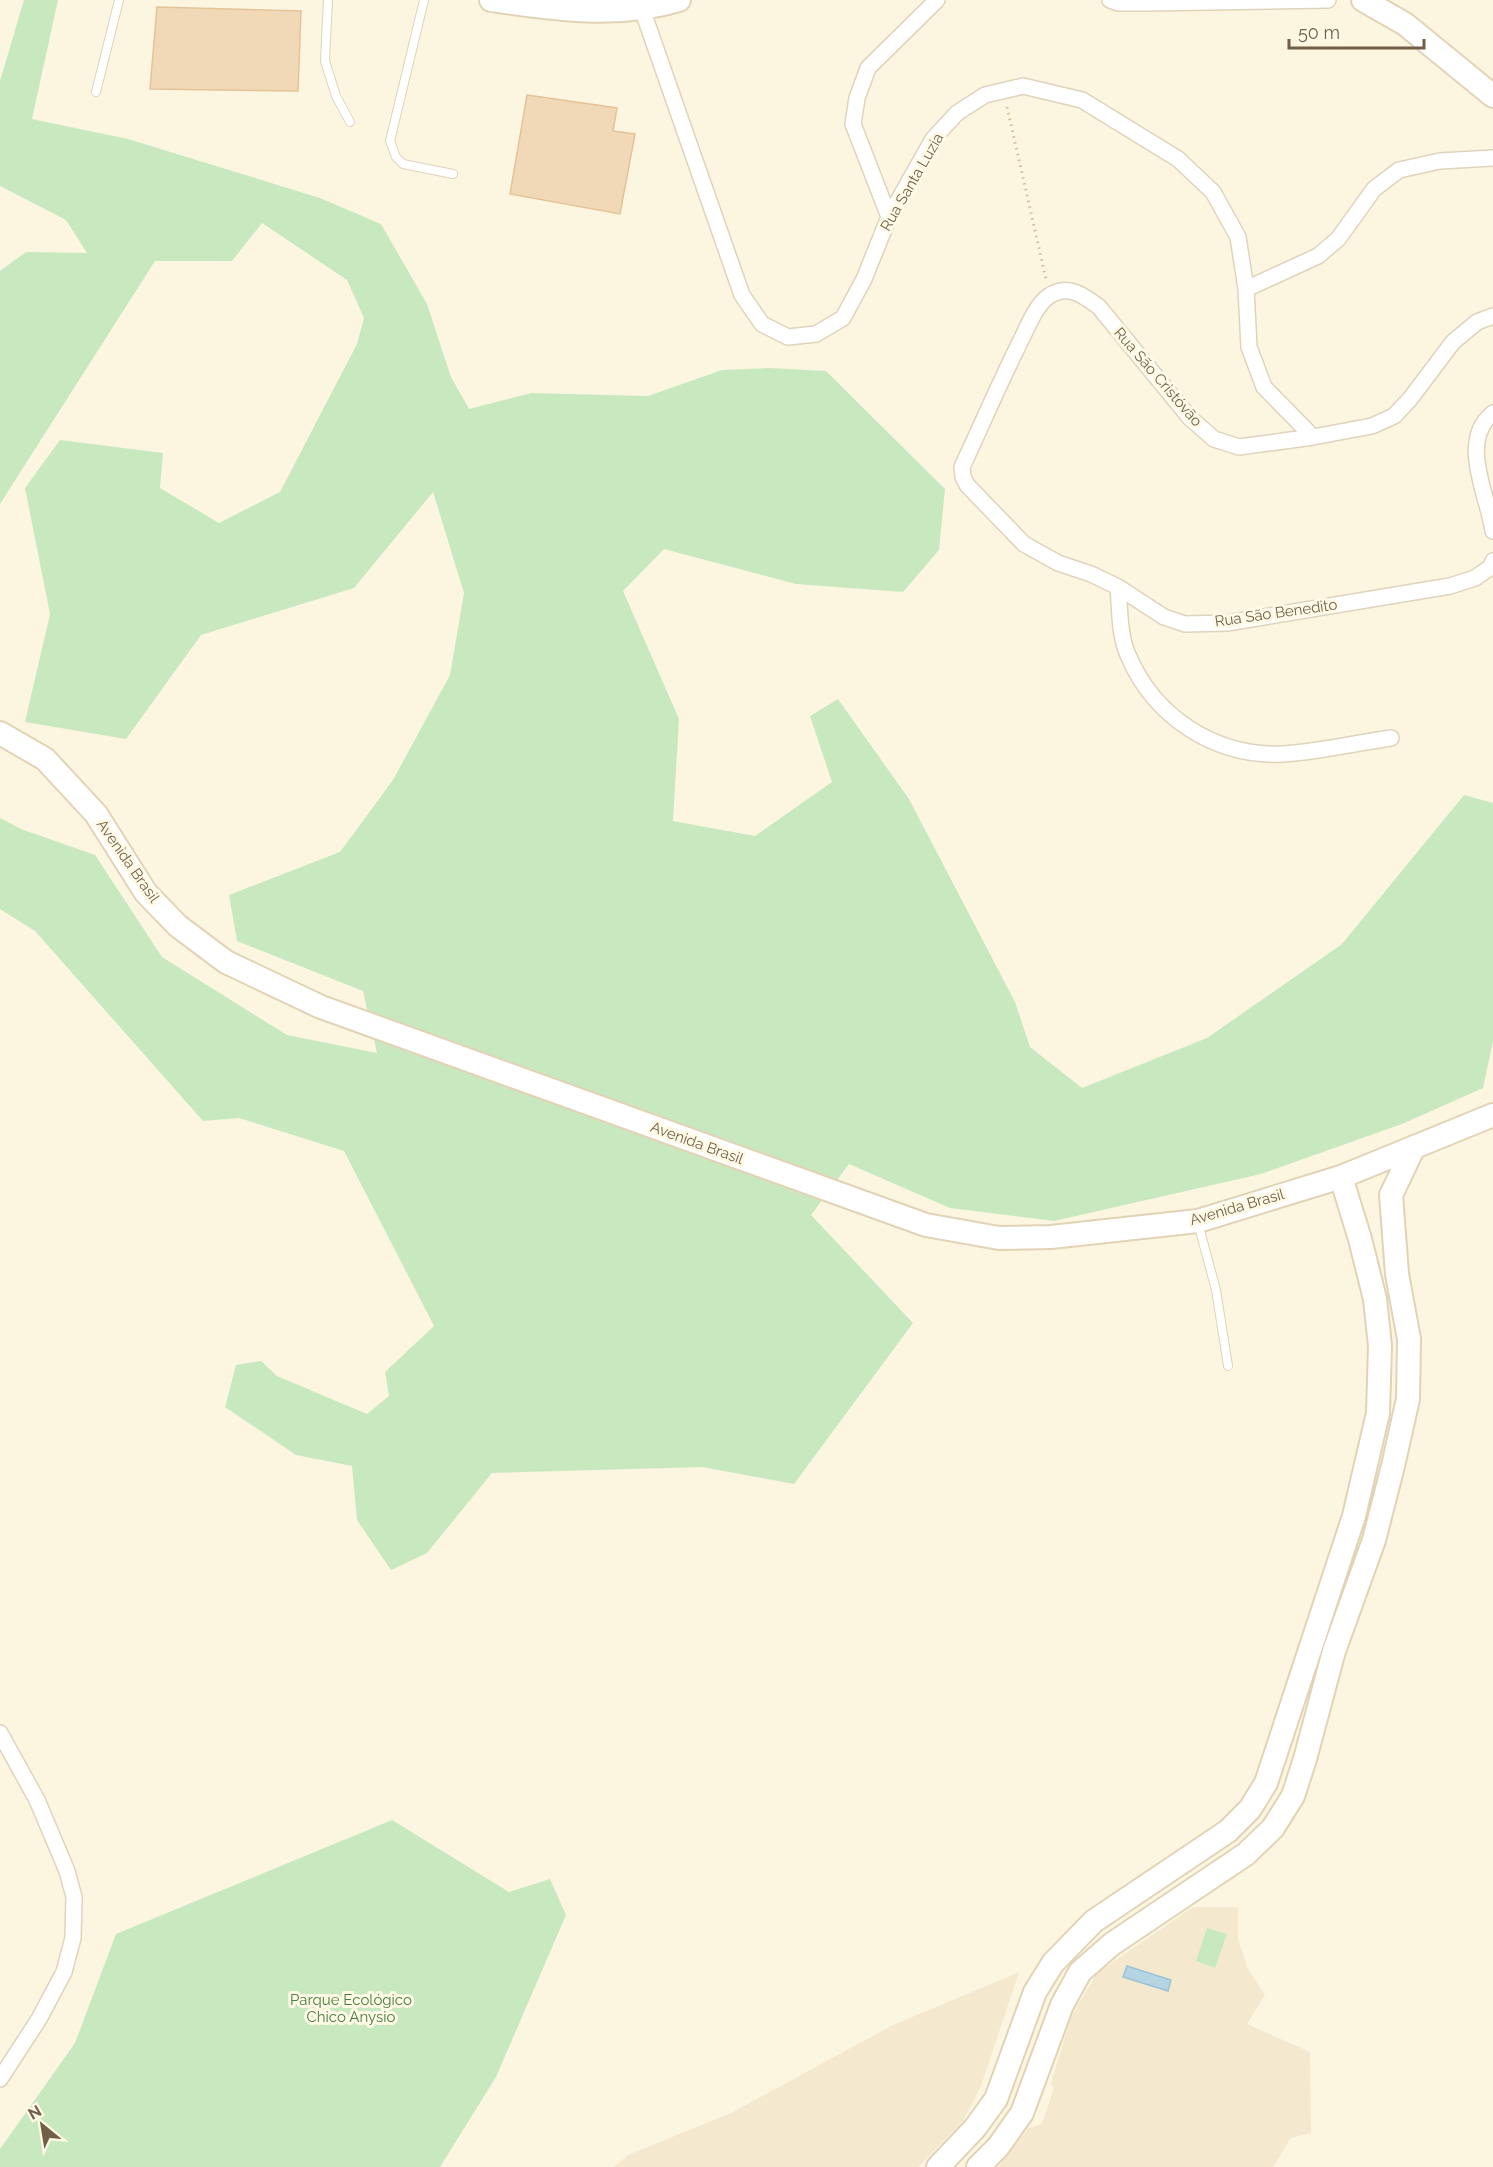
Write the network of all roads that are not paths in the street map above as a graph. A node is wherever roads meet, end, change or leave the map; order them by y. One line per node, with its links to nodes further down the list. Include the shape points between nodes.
1 (119, 0): 12 (lane)
2 (328, 0): 14 (lane, via 325,61 336,96)
3 (424, 0): 16 (lane, via 390,141 403,164)
4 (491, 0): 10 (street)
5 (679, 0): 11 (street)
6 (937, 0): 17 (street, via 868,68 857,98 853,124)
7 (1110, 0): 8 (street)
8 (1328, 0)
9 (1363, 0): 13 (street, via 1405,24)
10 (567, 5): 11 (street)
11 (642, 9): 17 (street, Rua Santa Luzia, via 742,295 762,324 788,337 816,334 843,318)
12 (96, 92)
13 (1493, 96)
14 (350, 122)
15 (1493, 159): 18 (street, via 1440,161 1400,170 1374,189 1338,239 1318,256)
16 (453, 174)
17 (889, 217): 18 (street, Rua Santa Luzia, via 933,139 957,113 985,95 1023,86 1082,100 1178,159 1214,192 1238,237)
18 (1246, 289): 21 (street, Rua Santa Luzia, via 1249,347 1264,387)
19 (1493, 316): 21 (street, Rua São Cristóvão, via 1477,322 1453,342 1394,416 1372,426)
20 (1493, 413): 23 (street, via 1480,430 1476,457)
21 (1313, 438): 22 (street, Rua São Cristóvão, via 1239,447 1214,439 1190,418 1099,307 1080,292 1063,291 1050,295 1039,306)
22 (962, 467): 25 (street, Rua São Benedito, via 967,485 1024,544)
23 (1493, 531)
24 (1493, 561): 25 (street, Rua São Benedito, via 1475,578 1450,586 1227,622 1185,624 1164,617)
25 (1118, 587): 27 (street, via 1127,654 1168,714 1200,736 1233,749 1282,754)
26 (0, 733): 31 (street, Avenida Brasil, via 45,759 96,814 146,893 178,926 226,962 321,1007 926,1225 999,1238 1051,1237)
27 (1391, 738)
28 (1493, 1115): 29 (street, Avenida Brasil)
29 (1414, 1147): 30 (street, Avenida Brasil); 34 (street, via 1391,1195 1397,1274 1409,1339 1408,1399 1374,1540)
30 (1341, 1177): 31 (street, Avenida Brasil); 33 (street, via 1375,1299 1380,1346 1378,1413 1353,1516)
31 (1198, 1221): 32 (lane, via 1216,1290)
32 (1228, 1366)
33 (1311, 1644): 34 (street); 37 (street, via 1266,1783 1250,1809 1228,1831 1094,1921 1053,1963 1035,1992 996,2099)
34 (1334, 1652): 38 (street, via 1293,1796 1273,1828 1246,1854 1112,1944 1080,1972 1062,2005 1022,2113)
35 (0, 1733): 36 (street, via 37,1800 74,1897 73,1938 64,1972)
36 (0, 2079)
37 (938, 2167)
38 (978, 2167)

